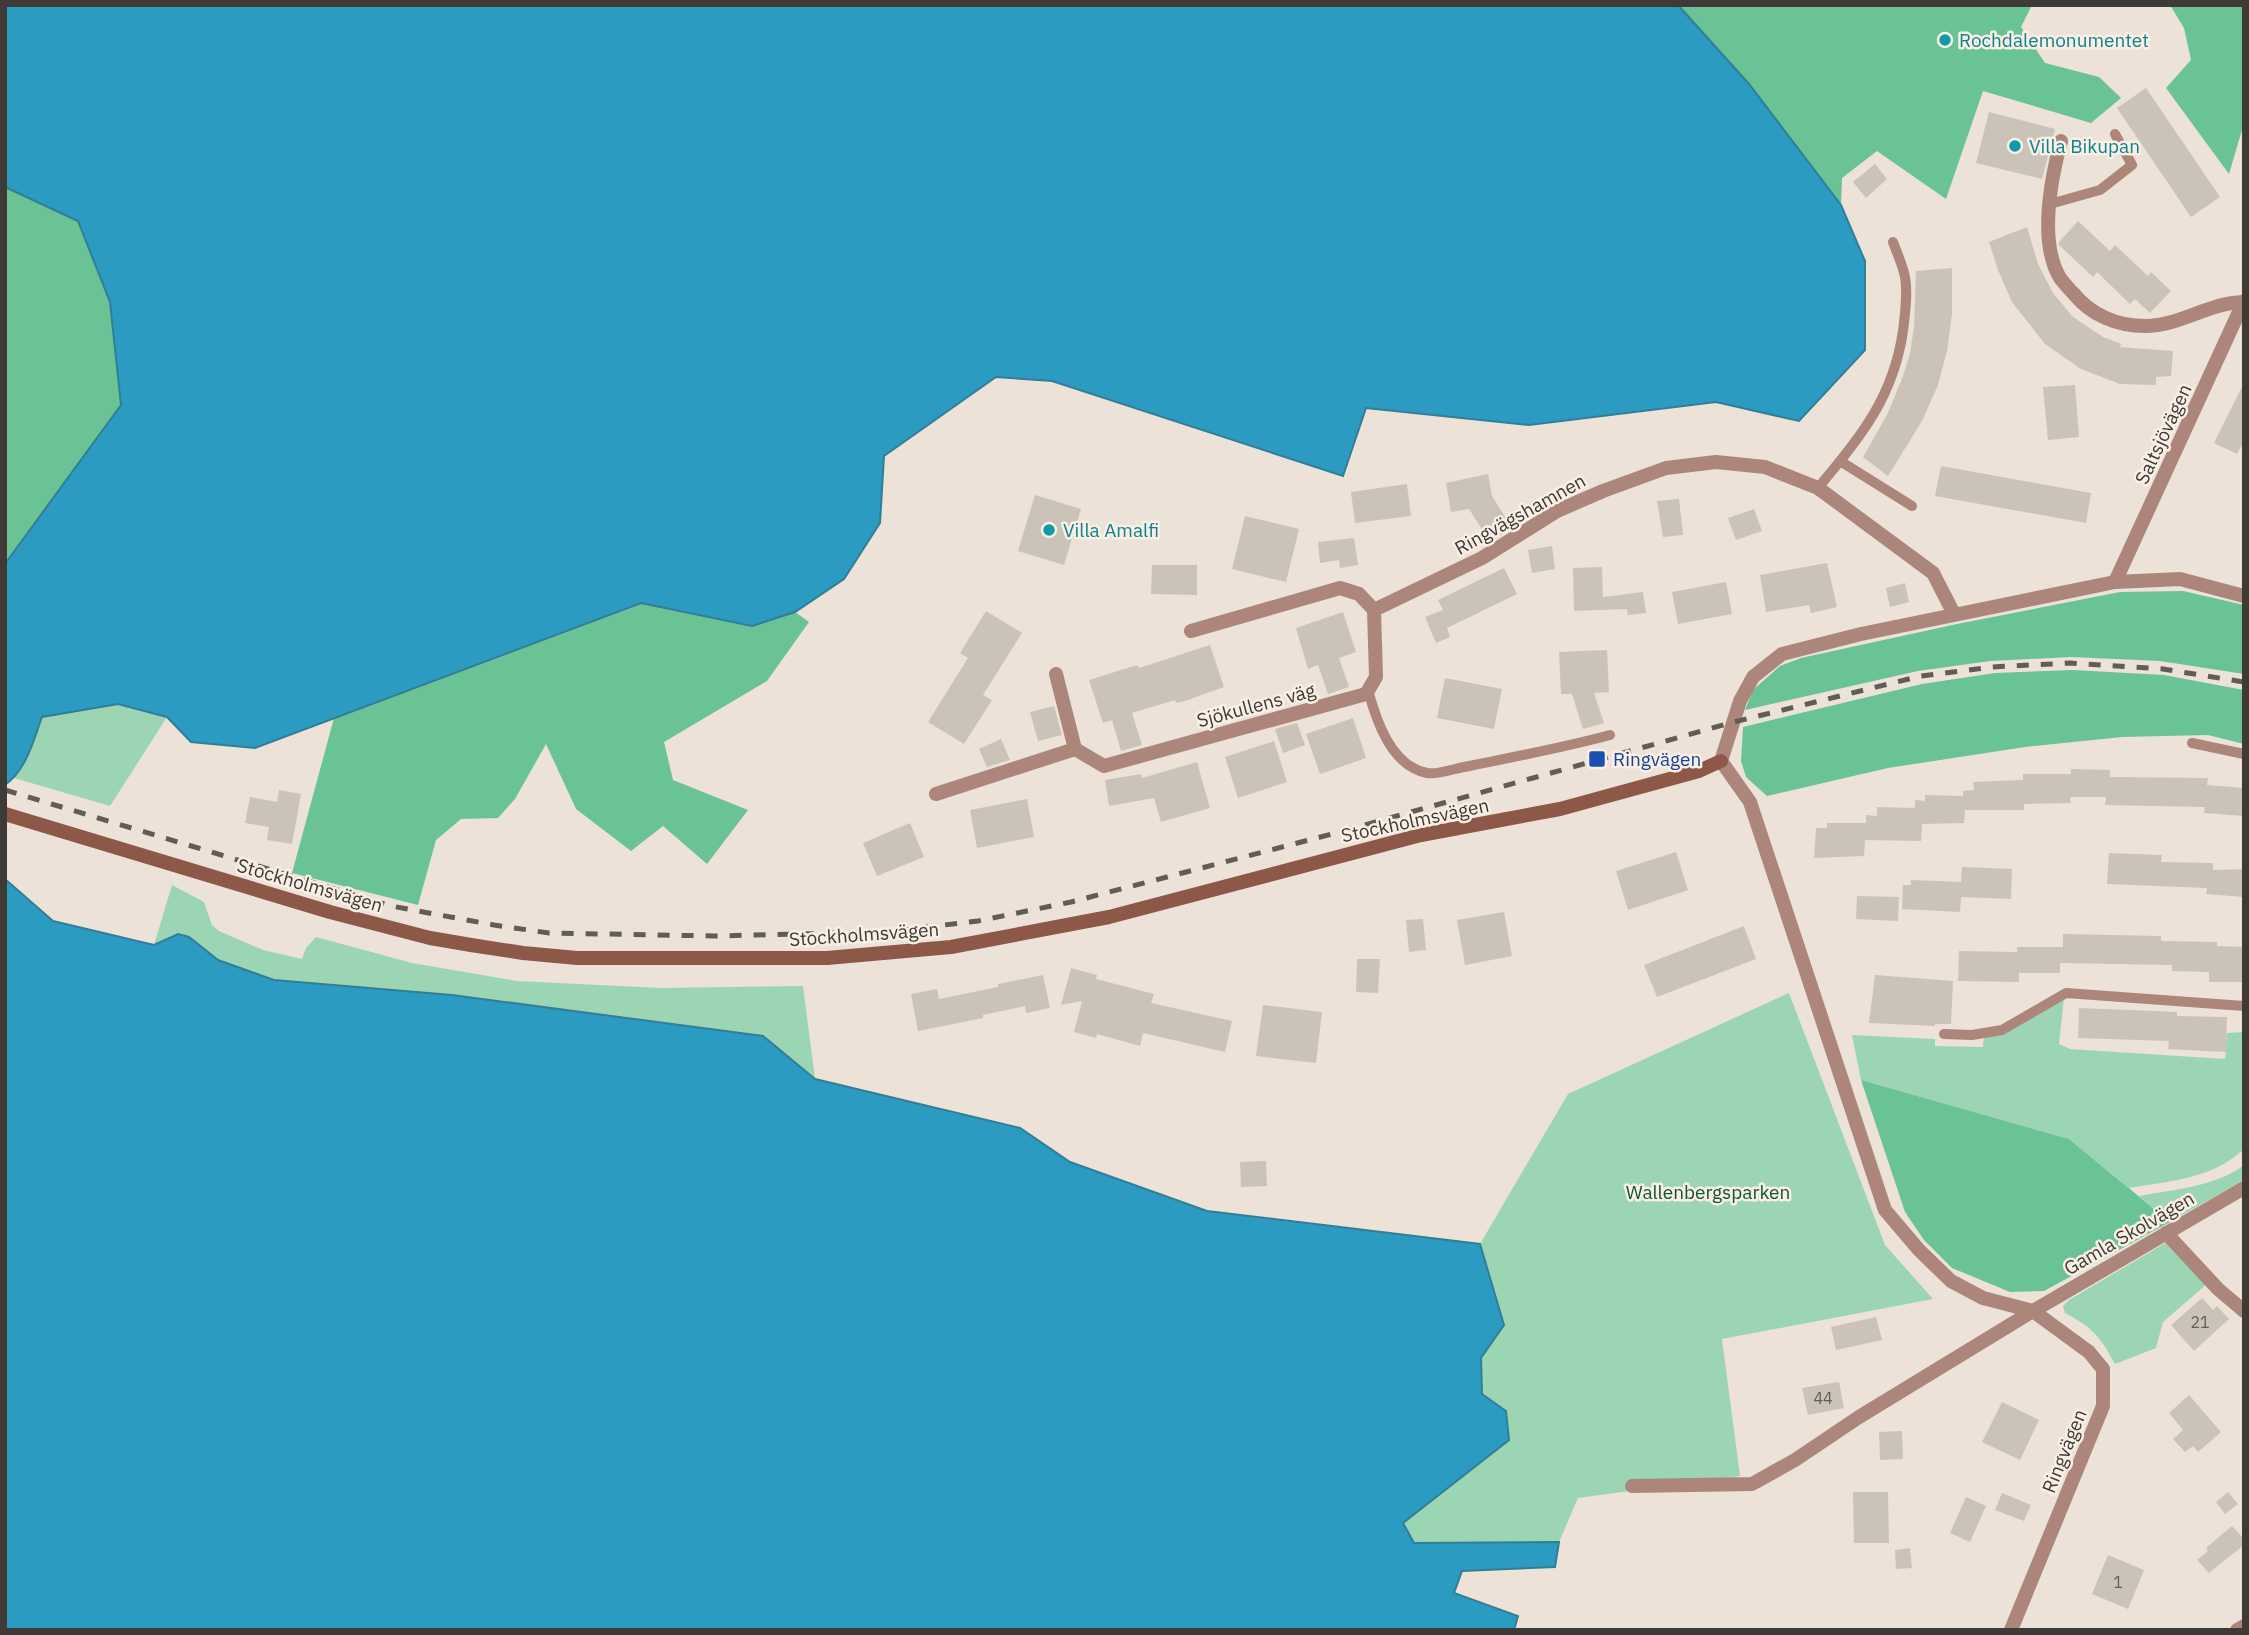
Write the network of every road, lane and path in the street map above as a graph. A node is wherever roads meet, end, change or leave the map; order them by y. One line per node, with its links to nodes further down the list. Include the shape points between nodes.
1 (2115, 134): 3 (lane, via 2133,165 2100,190)
2 (2061, 141): 3 (street, Saltsjövägen)
3 (2050, 204): 5 (street, Saltsjövägen, via 2048,233 2060,277 2084,306 2101,317 2145,326 2170,323 2225,302)
4 (1893, 242): 6 (lane, via 1905,278 1899,356 1880,406)
5 (2243, 302): 9 (street, Saltsjövägen)
6 (1840, 461): 7 (lane); 8 (lane)
7 (1818, 488): 11 (street, Ringvägshamnen, via 1765,467 1716,462 1666,468 1557,511 1482,558); 12 (street, Ringvägshamnen, via 1933,573)
8 (1912, 506)
9 (2115, 582): 10 (street, via 2180,579); 12 (street)
10 (2244, 596)
11 (1374, 610): 13 (street, via 1359,594 1340,588); 15 (street, via 1376,677)
12 (1954, 614): 20 (street, via 1782,654 1752,677)
13 (1191, 631)
14 (1056, 674): 18 (street)
15 (1368, 690): 16 (lane, via 1388,744 1407,764 1428,774); 18 (street, Sjökullens väg, via 1104,766)
16 (1610, 735)
17 (2192, 743): 19 (lane)
18 (1075, 749): 21 (street)
19 (2244, 754)
20 (1721, 761): 22 (main road, Stockholmsvägen, via 1560,809 1421,835 1109,917 951,947 827,958 576,958 430,938); 27 (street, Ringvägen, via 1750,802 1885,1210 1951,1281 1983,1298)
21 (936, 794)
22 (5, 814)
23 (2244, 1006): 24 (lane, via 2066,993 2002,1030)
24 (1944, 1034)
25 (2244, 1188): 26 (street, Gamla Skolvägen)
26 (2165, 1233): 27 (street, Gamla Skolvägen); 28 (street)
27 (2032, 1311): 29 (street, via 1752,1484); 31 (street, Ringvägen, via 2089,1352 2103,1369 2103,1406)
28 (2244, 1311)
29 (1632, 1486)
30 (2244, 1626): 32 (street)
31 (2011, 1630)
32 (2237, 1630)

